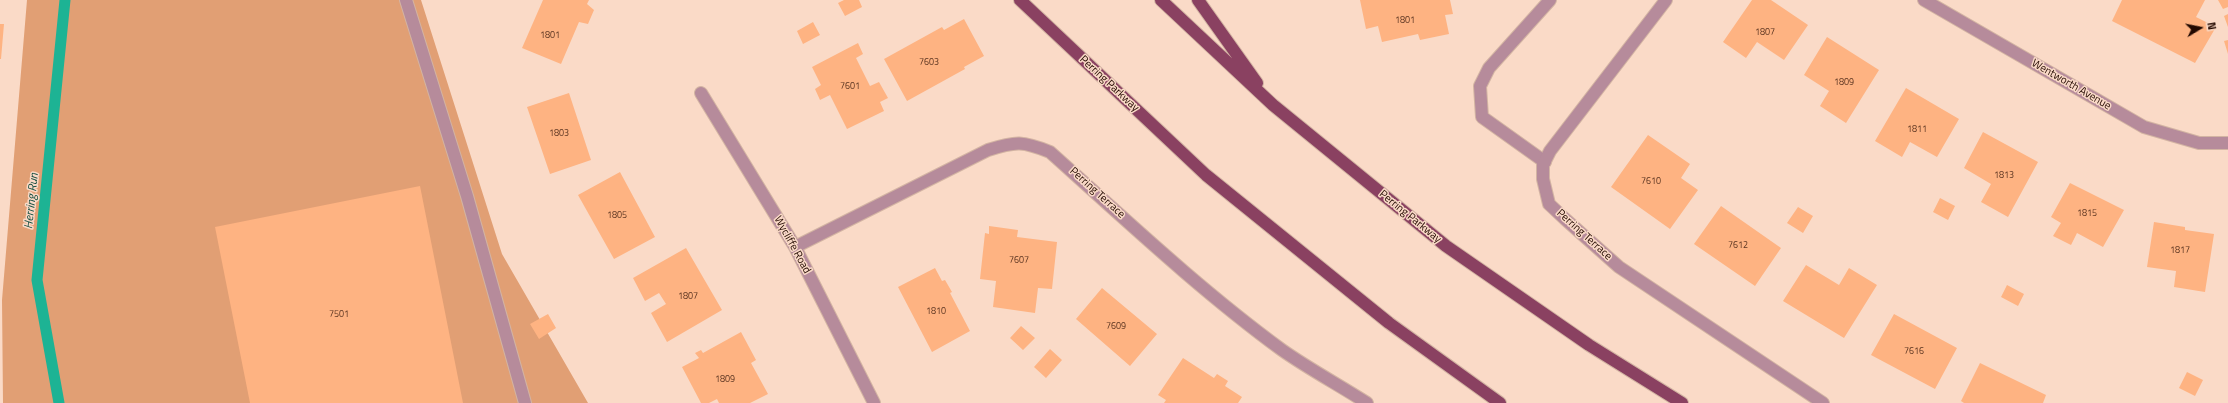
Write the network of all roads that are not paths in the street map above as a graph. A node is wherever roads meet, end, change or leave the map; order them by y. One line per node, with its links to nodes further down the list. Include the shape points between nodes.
1 (406, 0): 13 (street, via 467,196)
2 (1020, 0): 16 (main road, Perring Parkway, via 1206,175 1389,323)
3 (1160, 0): 9 (main road, Perring Parkway)
4 (1198, 0): 9 (main road)
5 (1550, 0): 11 (street, via 1489,68 1480,86 1482,117)
6 (1666, 0): 11 (street, Perring Terrace, via 1550,151)
7 (1924, 0): 10 (street, Wentworth Avenue, via 2144,127 2199,143)
8 (701, 93): 12 (street, Wycliffe Road)
9 (1273, 105): 17 (main road, Perring Parkway, via 1446,246 1589,345)
10 (2228, 143)
11 (1545, 162): 18 (street, Perring Terrace, via 1543,179 1549,204 1619,267)
12 (795, 247): 14 (street, Wycliffe Road); 15 (street, Perring Terrace, via 988,150 1008,144 1027,143 1050,152 1246,323 1284,351)
13 (525, 403)
14 (874, 403)
15 (1367, 403)
16 (1500, 403)
17 (1682, 403)
18 (1823, 403)

